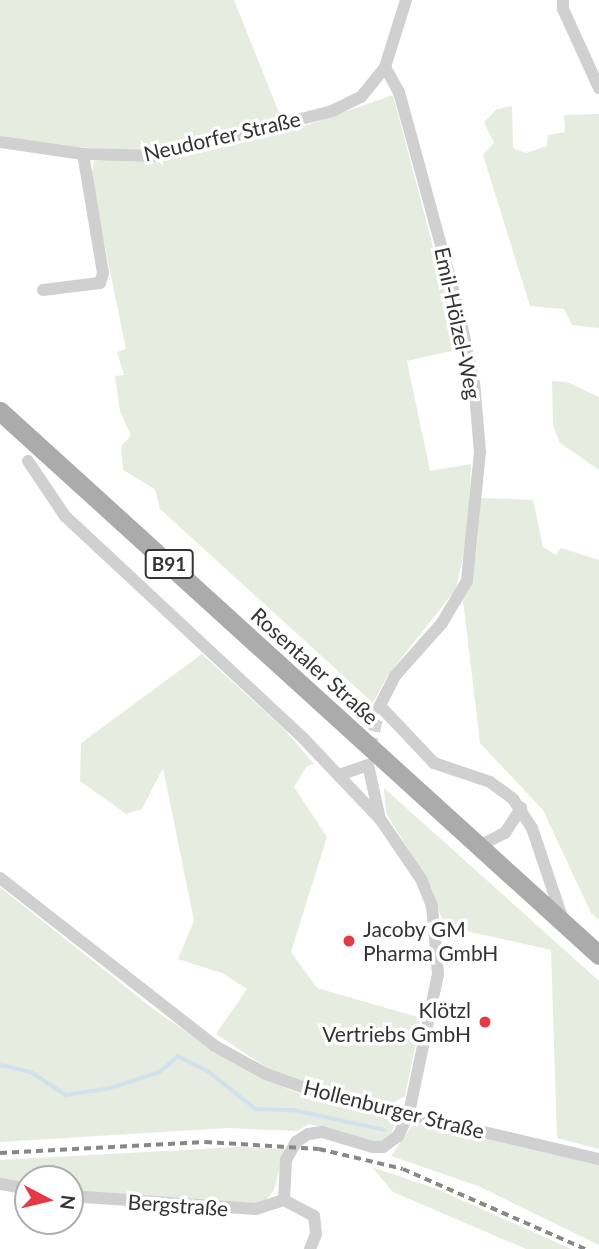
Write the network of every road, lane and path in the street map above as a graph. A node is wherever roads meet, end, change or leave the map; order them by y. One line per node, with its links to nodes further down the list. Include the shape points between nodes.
1 (406, 0): 3 (street)
2 (563, 0): 4 (street)
3 (385, 67): 6 (street, Neudorfer Straße, via 361,97 331,111 157,156); 11 (street, Emil-Hölzel-Weg, via 399,92 456,300 474,381 480,452 467,581 442,623 395,676 380,706 434,763 490,782)
4 (599, 88)
5 (0, 142): 6 (street, Neudorfer Straße)
6 (83, 154): 7 (street, via 103,273 100,283)
7 (43, 290)
8 (0, 411): 13 (main road, Rosentaler Straße / B91)
9 (28, 461): 10 (street, via 65,516)
10 (339, 775): 12 (street); 12 (street, via 368,765)
11 (521, 808): 13 (street, via 505,833); 15 (street, Emil-Hölzel-Weg, via 533,828)
12 (380, 819): 17 (street, via 421,879 437,929 433,1008)
13 (479, 846): 15 (main road, Rosentaler Straße / B91)
14 (0, 878): 17 (street, Hollenburger Straße, via 215,1046 266,1074 319,1093)
15 (564, 923): 16 (main road, Rosentaler Straße / B91)
16 (599, 955)
17 (409, 1113): 18 (street, Hollenburger Straße); 20 (street, via 398,1136 383,1147 322,1132 296,1142 286,1160)
18 (599, 1159)
19 (84, 1197): 20 (street, Bergstraße, via 256,1209)
20 (284, 1200): 21 (street, via 314,1216 316,1234)
21 (310, 1249)

